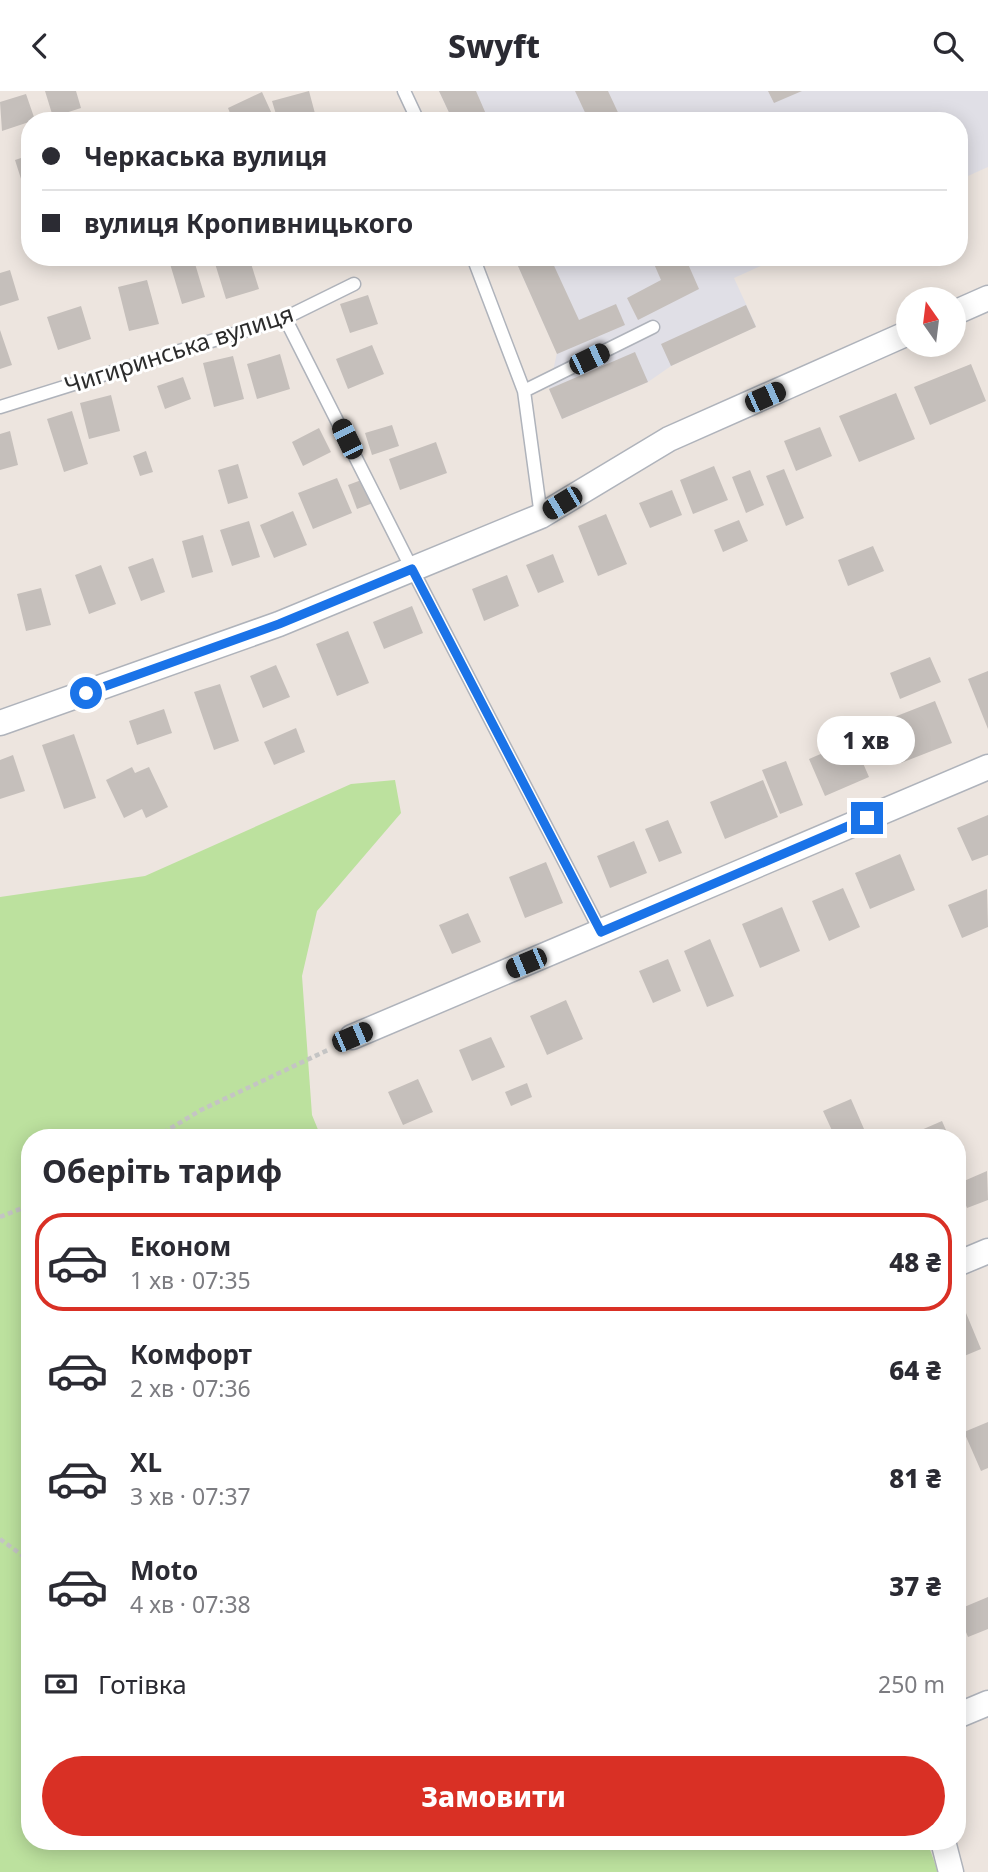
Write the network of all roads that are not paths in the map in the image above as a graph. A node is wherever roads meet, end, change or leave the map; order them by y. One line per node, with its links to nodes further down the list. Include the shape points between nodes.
1 (404, 91): 2 (lane)
2 (414, 112)
3 (476, 266): 10 (lane)
4 (354, 284): 7 (lane, Чигиринська вулиця)
5 (988, 298): 6 (street)
6 (966, 308)
7 (285, 318): 11 (lane, Чигиринська вулиця); 13 (lane)
8 (653, 327): 10 (lane)
9 (896, 338): 12 (street, via 669,439)
10 (524, 391): 12 (lane)
11 (0, 407)
12 (541, 516): 13 (street)
13 (412, 569): 14 (street, via 279,624); 16 (lane)
14 (0, 723)
15 (988, 767): 16 (street)
16 (601, 932): 17 (street)
17 (352, 1037)
18 (988, 1251): 19 (street)
19 (966, 1261)
20 (988, 1703): 21 (street)
21 (966, 1712)
22 (945, 1850): 23 (street)
23 (951, 1872)

